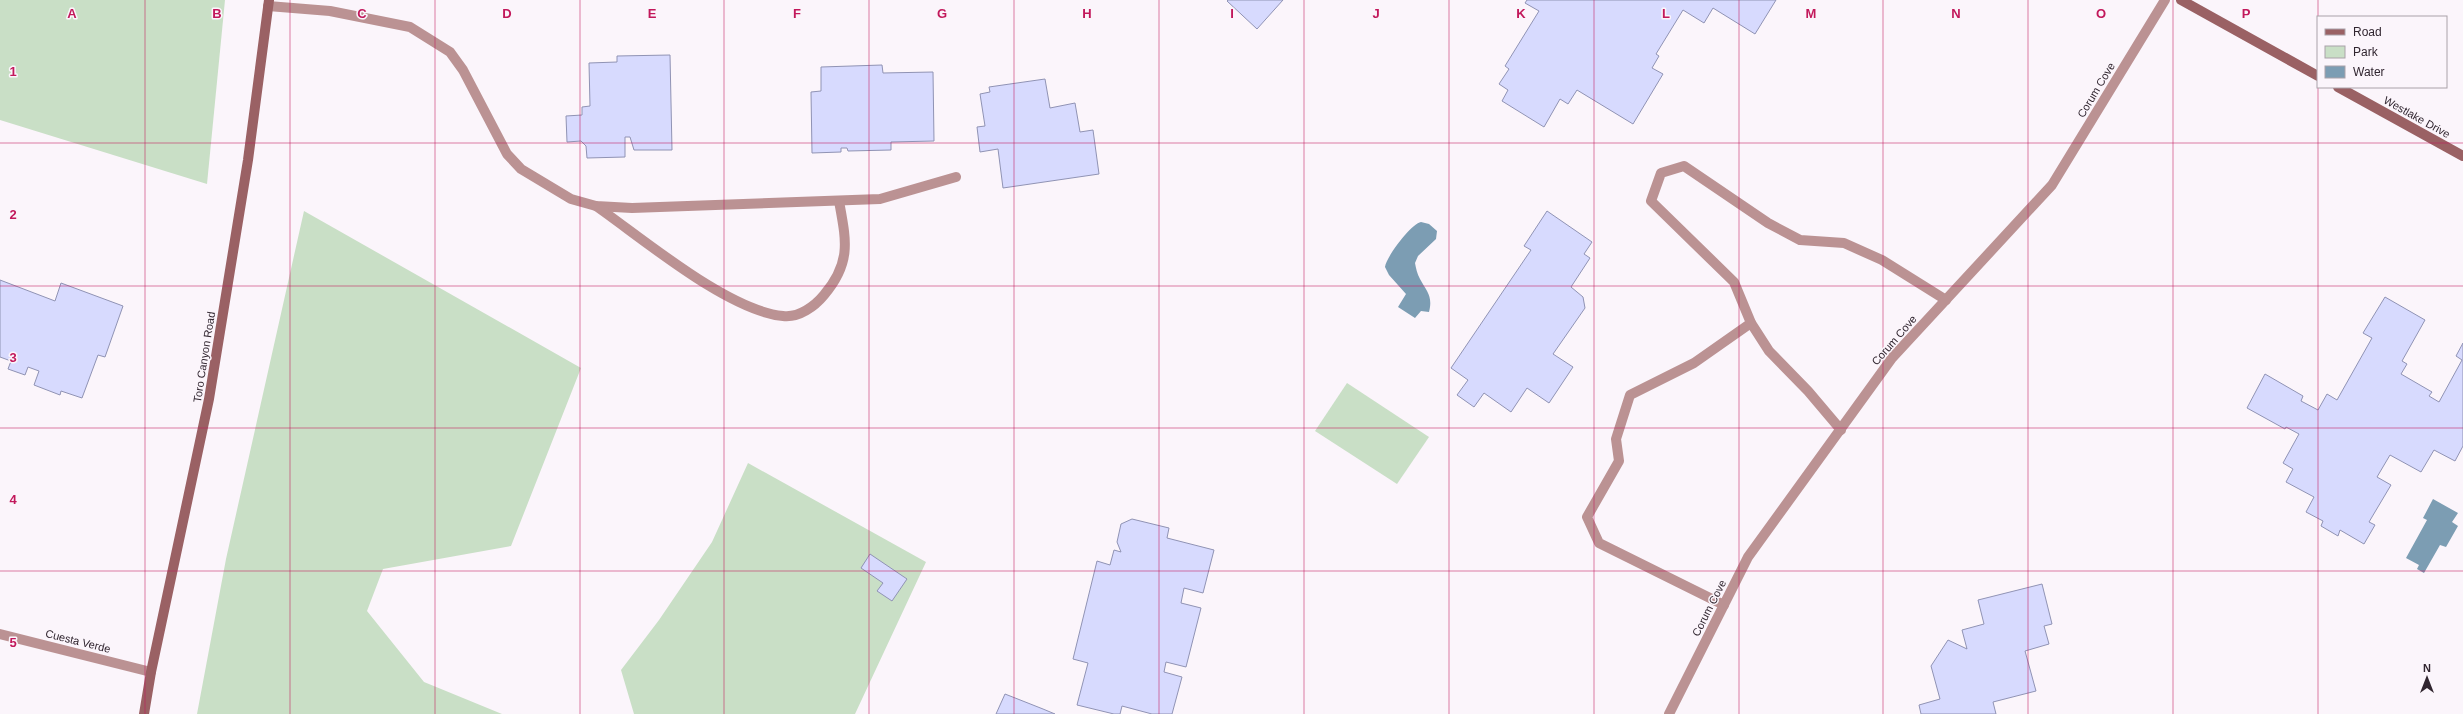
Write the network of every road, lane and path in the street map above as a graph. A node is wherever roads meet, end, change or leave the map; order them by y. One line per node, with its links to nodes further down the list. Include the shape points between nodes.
1 (2165, 0): 10 (street, Corum Cove, via 2052,185)
2 (2181, 0): 4 (street)
3 (268, 3): 9 (street, via 390,22 410,28 450,52 463,70 507,154 521,169 571,199); 15 (street, Toro Canyon Road, via 248,160 209,399)
4 (2317, 75)
5 (2340, 88): 6 (street, Westlake Drive)
6 (2463, 156)
7 (956, 177): 8 (street, via 880,199)
8 (839, 201): 9 (street, via 632,208); 9 (street, via 844,231 844,264 836,281 819,301 805,312 784,316 756,310 724,295)
9 (596, 206)
10 (1946, 300): 11 (street, via 1882,260 1844,243 1800,240 1768,223 1684,166 1661,172 1651,201 1734,282); 12 (street, Corum Cove, via 1892,358)
11 (1752, 323): 12 (street, via 1769,351 1808,391); 13 (street, via 1694,363 1630,395 1616,439 1619,461 1587,517 1600,543)
12 (1840, 430): 13 (street, Corum Cove, via 1748,557)
13 (1724, 605): 17 (street, Corum Cove)
14 (0, 634): 15 (street, Cuesta Verde)
15 (151, 672): 16 (street, Toro Canyon Road)
16 (144, 714)
17 (1669, 714)

